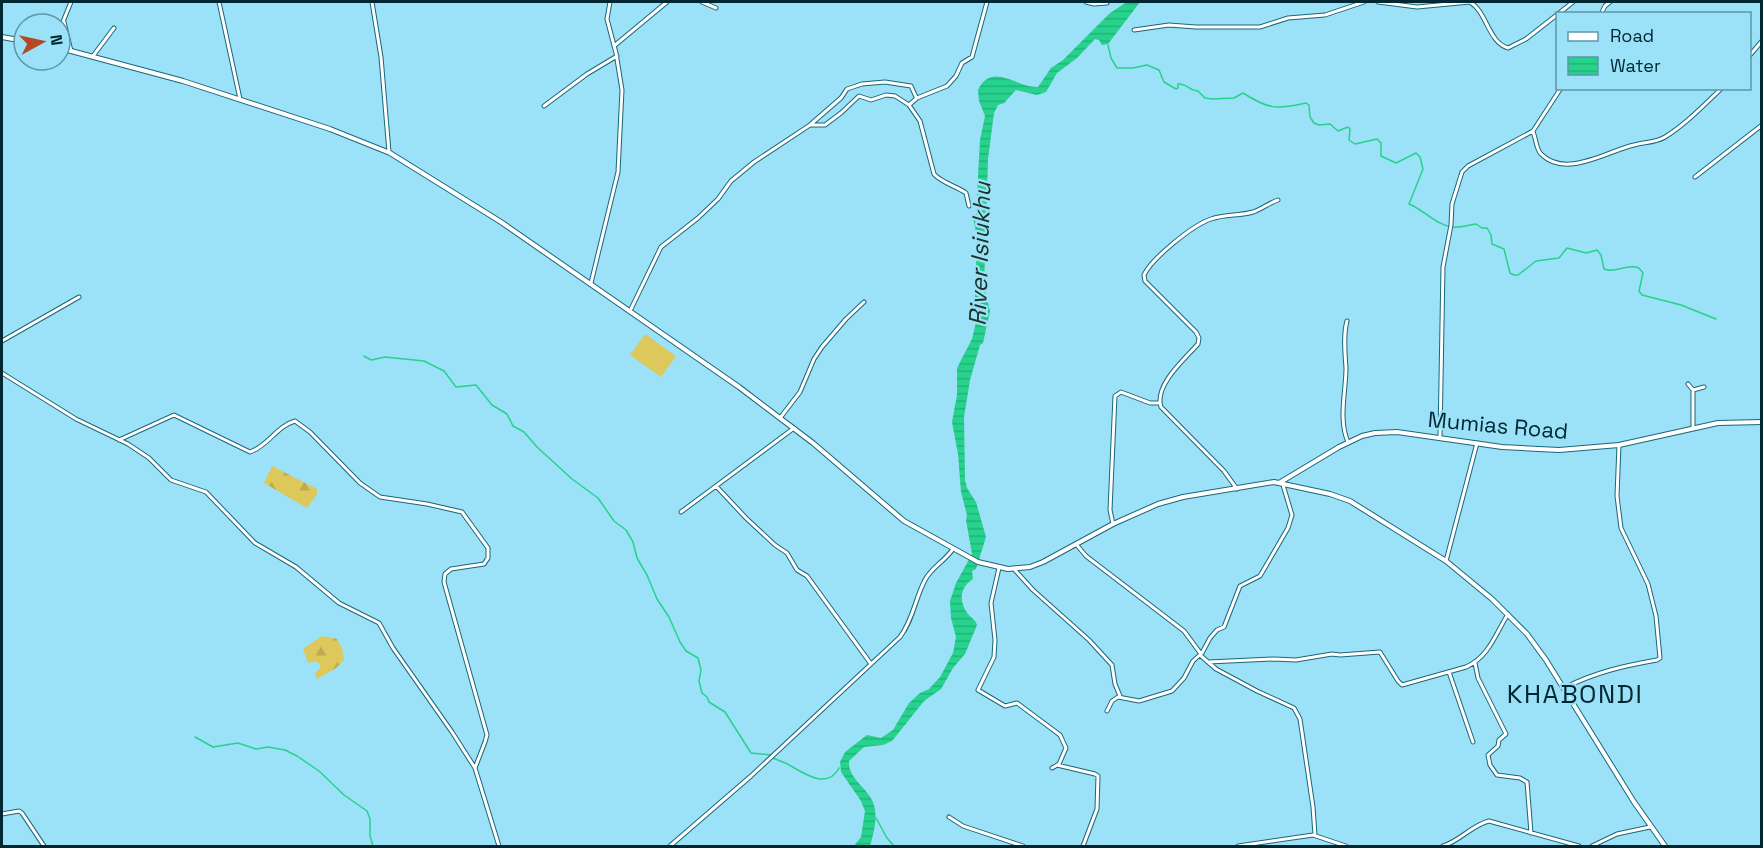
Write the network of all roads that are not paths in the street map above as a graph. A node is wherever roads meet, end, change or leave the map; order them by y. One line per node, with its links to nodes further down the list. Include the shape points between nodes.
1 (219, 2): 26 (street)
2 (372, 2): 32 (street, via 381,57)
3 (610, 2): 18 (street, via 607,19)
4 (667, 2): 18 (street)
5 (702, 2): 12 (street)
6 (987, 2): 25 (street, via 972,57 962,63 947,86)
7 (1086, 2): 11 (street)
8 (1364, 2): 16 (street, via 1325,15 1288,18 1260,27 1169,25)
9 (1378, 2): 14 (street, via 1417,7 1470,2 1479,9 1499,42 1508,48)
10 (1573, 2): 13 (street)
11 (1107, 3)
12 (716, 8)
13 (1560, 12)
14 (1556, 16)
15 (114, 28): 21 (street)
16 (1134, 30)
17 (1761, 41): 20 (street)
18 (614, 46): 22 (street)
19 (72, 51): 21 (street)
20 (1751, 53)
21 (93, 56): 26 (street)
22 (617, 56): 28 (street); 36 (street, via 622,90 618,172)
23 (1560, 90): 31 (street)
24 (1720, 90): 31 (street, via 1663,138 1585,161 1560,163 1545,157)
25 (916, 98): 27 (street); 29 (street, via 912,86 862,84 847,89)
26 (240, 100): 32 (street)
27 (909, 105): 29 (street, via 896,96 871,100 858,96 825,125); 35 (street, via 920,122 934,174 965,192)
28 (544, 106)
29 (810, 125): 39 (street, via 742,171 714,204 661,247)
30 (1761, 125): 33 (street)
31 (1533, 131): 51 (street, via 1464,169 1452,204 1442,272)
32 (388, 152): 36 (street)
33 (1695, 177)
34 (1278, 200): 46 (street, via 1253,212 1217,217 1198,225 1145,272 1145,281 1199,338 1169,377 1160,392)
35 (969, 206)
36 (591, 284): 39 (street)
37 (79, 297): 41 (street)
38 (864, 302): 47 (street, via 822,347 800,392)
39 (630, 311): 47 (street)
40 (1347, 321): 53 (street, via 1343,425)
41 (2, 341)
42 (2, 373): 52 (street)
43 (1688, 384): 45 (street)
44 (1704, 387): 45 (street)
45 (1693, 390): 50 (street)
46 (1159, 404): 58 (street); 60 (street, via 1121,392 1115,396 1110,510)
47 (780, 418): 49 (street)
48 (1761, 422): 50 (street, Mumias Road)
49 (794, 428): 57 (street); 62 (street, via 904,521)
50 (1693, 428): 55 (street, Mumias Road)
51 (1440, 437): 53 (street, Mumias Road, via 1381,432); 54 (street, Mumias Road)
52 (119, 440): 77 (street, via 149,458 171,480 210,495 247,536 296,567 339,603 379,622); 77 (street, via 174,415 250,452 296,421 349,473 380,497 462,512 489,552 484,564 452,569 444,577 487,735)
53 (1348, 442): 56 (street, Mumias Road)
54 (1478, 443): 55 (street, Mumias Road, via 1540,450); 63 (street)
55 (1619, 445): 72 (street, via 1617,496 1621,528 1648,584 1660,658 1608,670)
56 (1281, 484): 58 (street); 63 (street, via 1350,501); 67 (street, via 1292,515 1288,528 1260,576 1240,586 1225,626 1217,630)
57 (716, 486): 59 (street); 70 (street, via 787,553 796,570 807,576)
58 (1237, 489): 60 (street, via 1168,501)
59 (681, 512)
60 (1113, 524): 61 (street)
61 (1076, 544): 65 (street, via 1038,564); 67 (street, via 1086,556 1184,631)
62 (953, 549): 64 (street); 70 (street, via 930,572 905,630)
63 (1446, 561): 66 (street)
64 (999, 568): 65 (street); 76 (street, via 991,603 994,657 978,690 1005,706 1017,703 1060,735 1066,748)
65 (1014, 569): 73 (street, via 1112,665)
66 (1508, 614): 69 (street, via 1490,647); 72 (street, via 1536,645)
67 (1201, 655): 68 (street); 73 (street, via 1167,694 1136,701)
68 (1208, 662): 71 (street, via 1299,660 1380,652 1401,685); 83 (street, via 1297,711)
69 (1475, 663): 71 (street); 82 (street, via 1478,678 1506,734 1488,760 1497,775 1527,782)
70 (871, 664): 86 (street)
71 (1449, 672): 75 (street)
72 (1564, 688): 81 (street)
73 (1120, 696): 74 (street)
74 (1107, 711)
75 (1473, 742)
76 (1057, 765): 78 (street); 88 (street, via 1098,776 1097,808)
77 (475, 768): 85 (street)
78 (1052, 768)
79 (2, 814): 84 (street, via 22,813)
80 (949, 817): 87 (street, via 963,826)
81 (1650, 827): 93 (street, via 1612,836); 94 (street)
82 (1531, 833): 91 (street, via 1487,821); 92 (street)
83 (1315, 835): 89 (street); 90 (street)
84 (44, 846)
85 (499, 846)
86 (670, 846)
87 (1023, 846)
88 (1083, 846)
89 (1238, 846)
90 (1346, 846)
91 (1443, 846)
92 (1577, 846)
93 (1592, 846)
94 (1665, 846)

